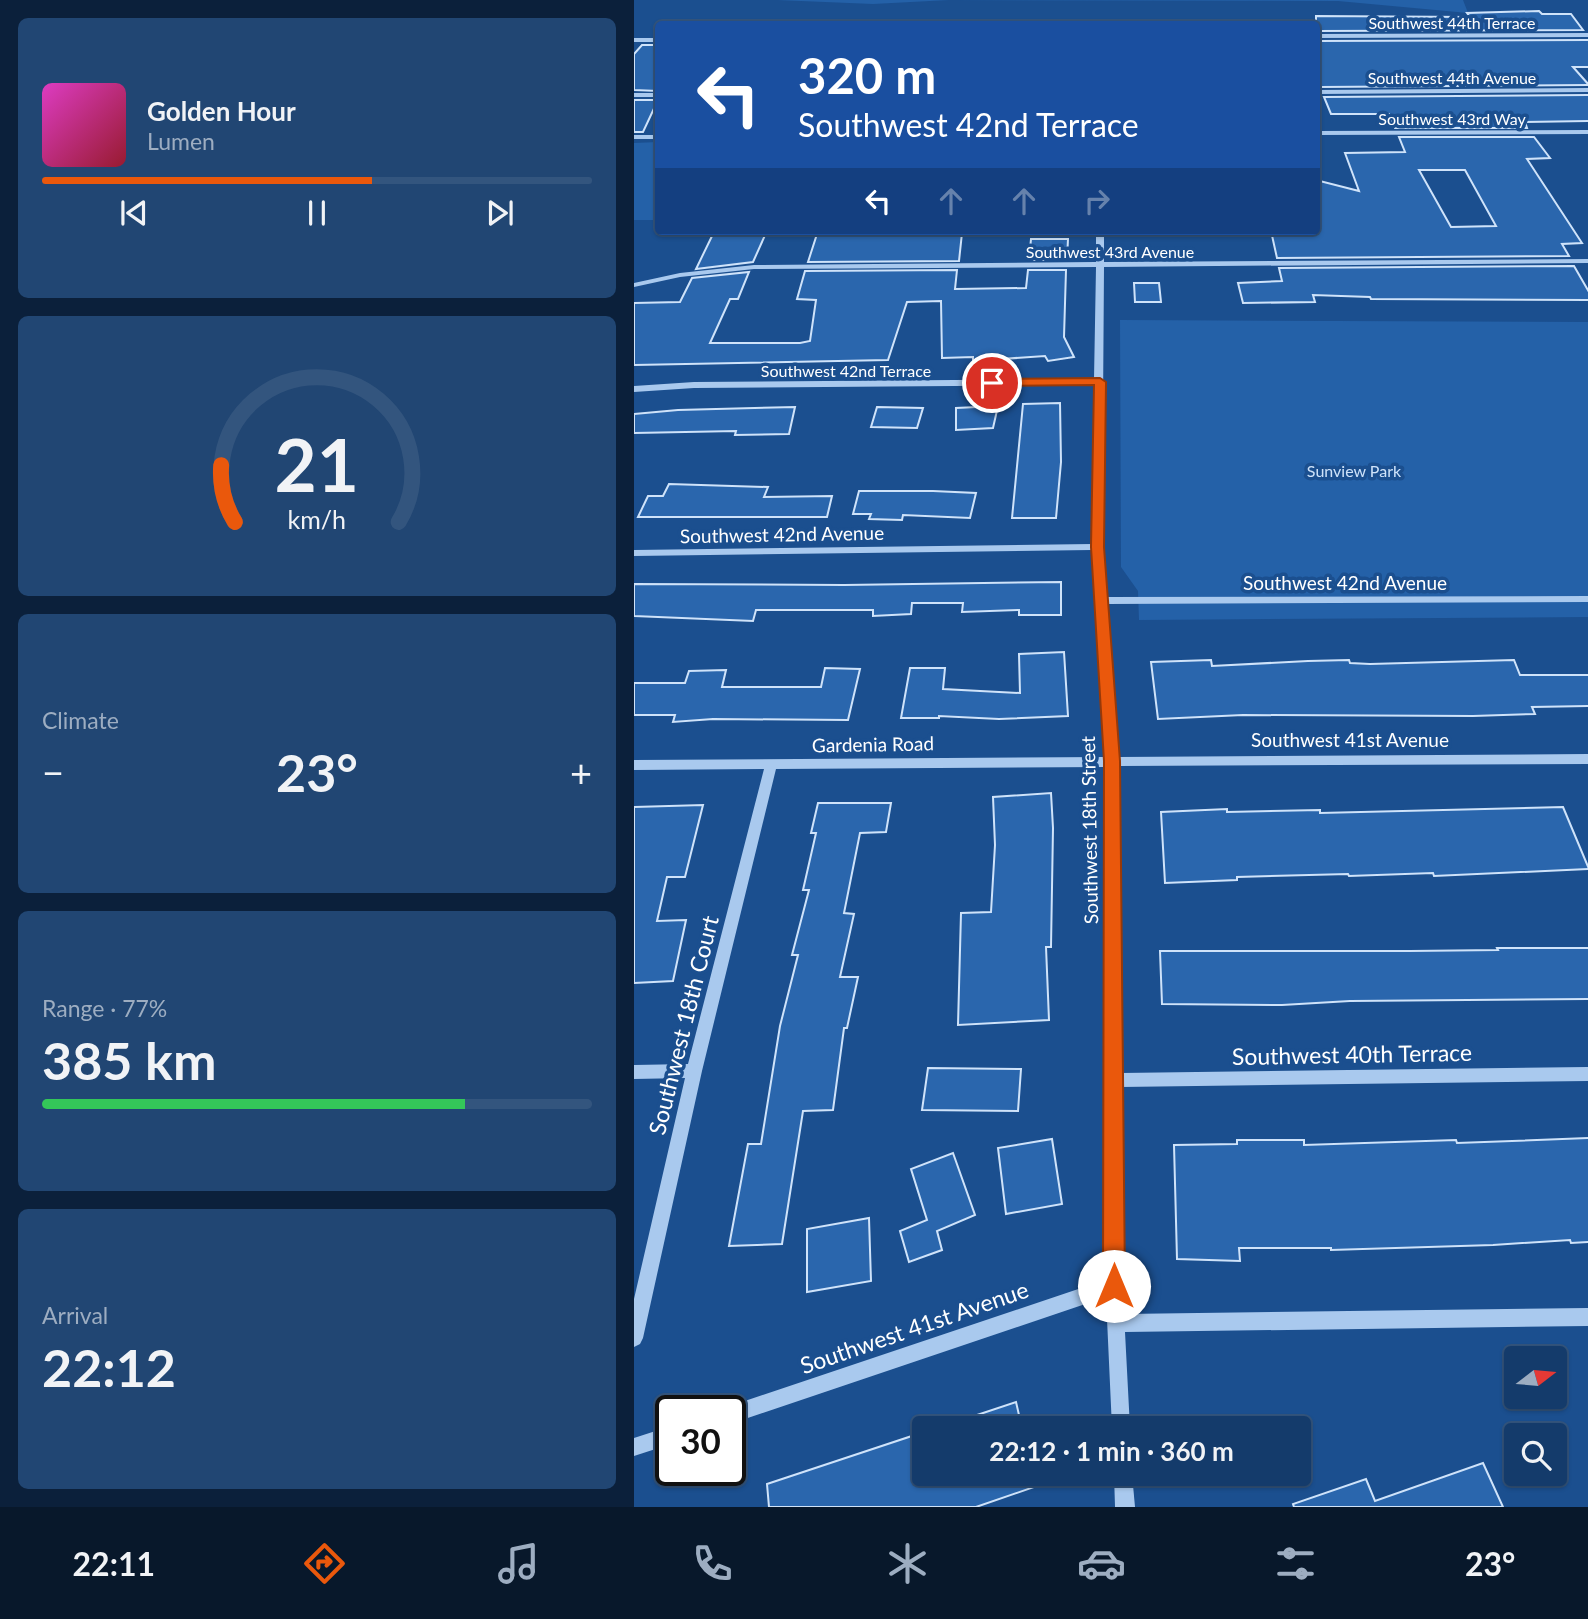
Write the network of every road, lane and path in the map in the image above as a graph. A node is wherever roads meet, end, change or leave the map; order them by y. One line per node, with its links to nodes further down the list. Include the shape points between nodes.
1 (1588, 35): 2 (street, Southwest 44th Terrace)
2 (1320, 36)
3 (634, 40): 4 (street)
4 (655, 40)
5 (1588, 90): 6 (street, Southwest 44th Avenue)
6 (1320, 92)
7 (634, 95): 8 (street)
8 (655, 95)
9 (1588, 132): 10 (street, Southwest 43rd Way)
10 (1320, 133)
11 (634, 137): 12 (street)
12 (655, 137)
13 (1100, 235): 15 (street, Southwest 18th Street)
14 (1588, 261): 15 (street, Southwest 43rd Avenue)
15 (1100, 265): 16 (street, Southwest 43rd Avenue, via 754,267); 17 (street, Southwest 18th Street)
16 (634, 285)
17 (1100, 382): 18 (street, Southwest 42nd Terrace); 19 (street, Southwest 18th Street)
18 (634, 388)
19 (1097, 547): 20 (street, Southwest 42nd Avenue); 22 (street, Southwest 18th Street)
20 (634, 553)
21 (1588, 599): 22 (street, Southwest 42nd Avenue)
22 (1101, 600): 24 (street, Southwest 18th Street)
23 (1588, 759): 24 (street, Southwest 41st Avenue)
24 (1112, 761): 25 (street, Gardenia Road); 30 (street, Southwest 18th Street)
25 (771, 764): 26 (street, Gardenia Road); 27 (street, Southwest 18th Court)
26 (634, 765)
27 (694, 1071): 28 (street); 34 (street, Southwest 18th Court)
28 (634, 1072)
29 (1588, 1074): 30 (street, Southwest 40th Terrace)
30 (1115, 1080): 31 (street, Southwest 18th Street)
31 (1114, 1286): 33 (street, Southwest 18th Street); 35 (street, Southwest 41st Avenue)
32 (1588, 1317): 33 (street)
33 (1116, 1323): 36 (street, Southwest 18th Street)
34 (634, 1338)
35 (746, 1410)
36 (1120, 1416)
37 (655, 1440): 38 (street)
38 (634, 1447)
39 (1124, 1486): 40 (street)
40 (1125, 1507)

